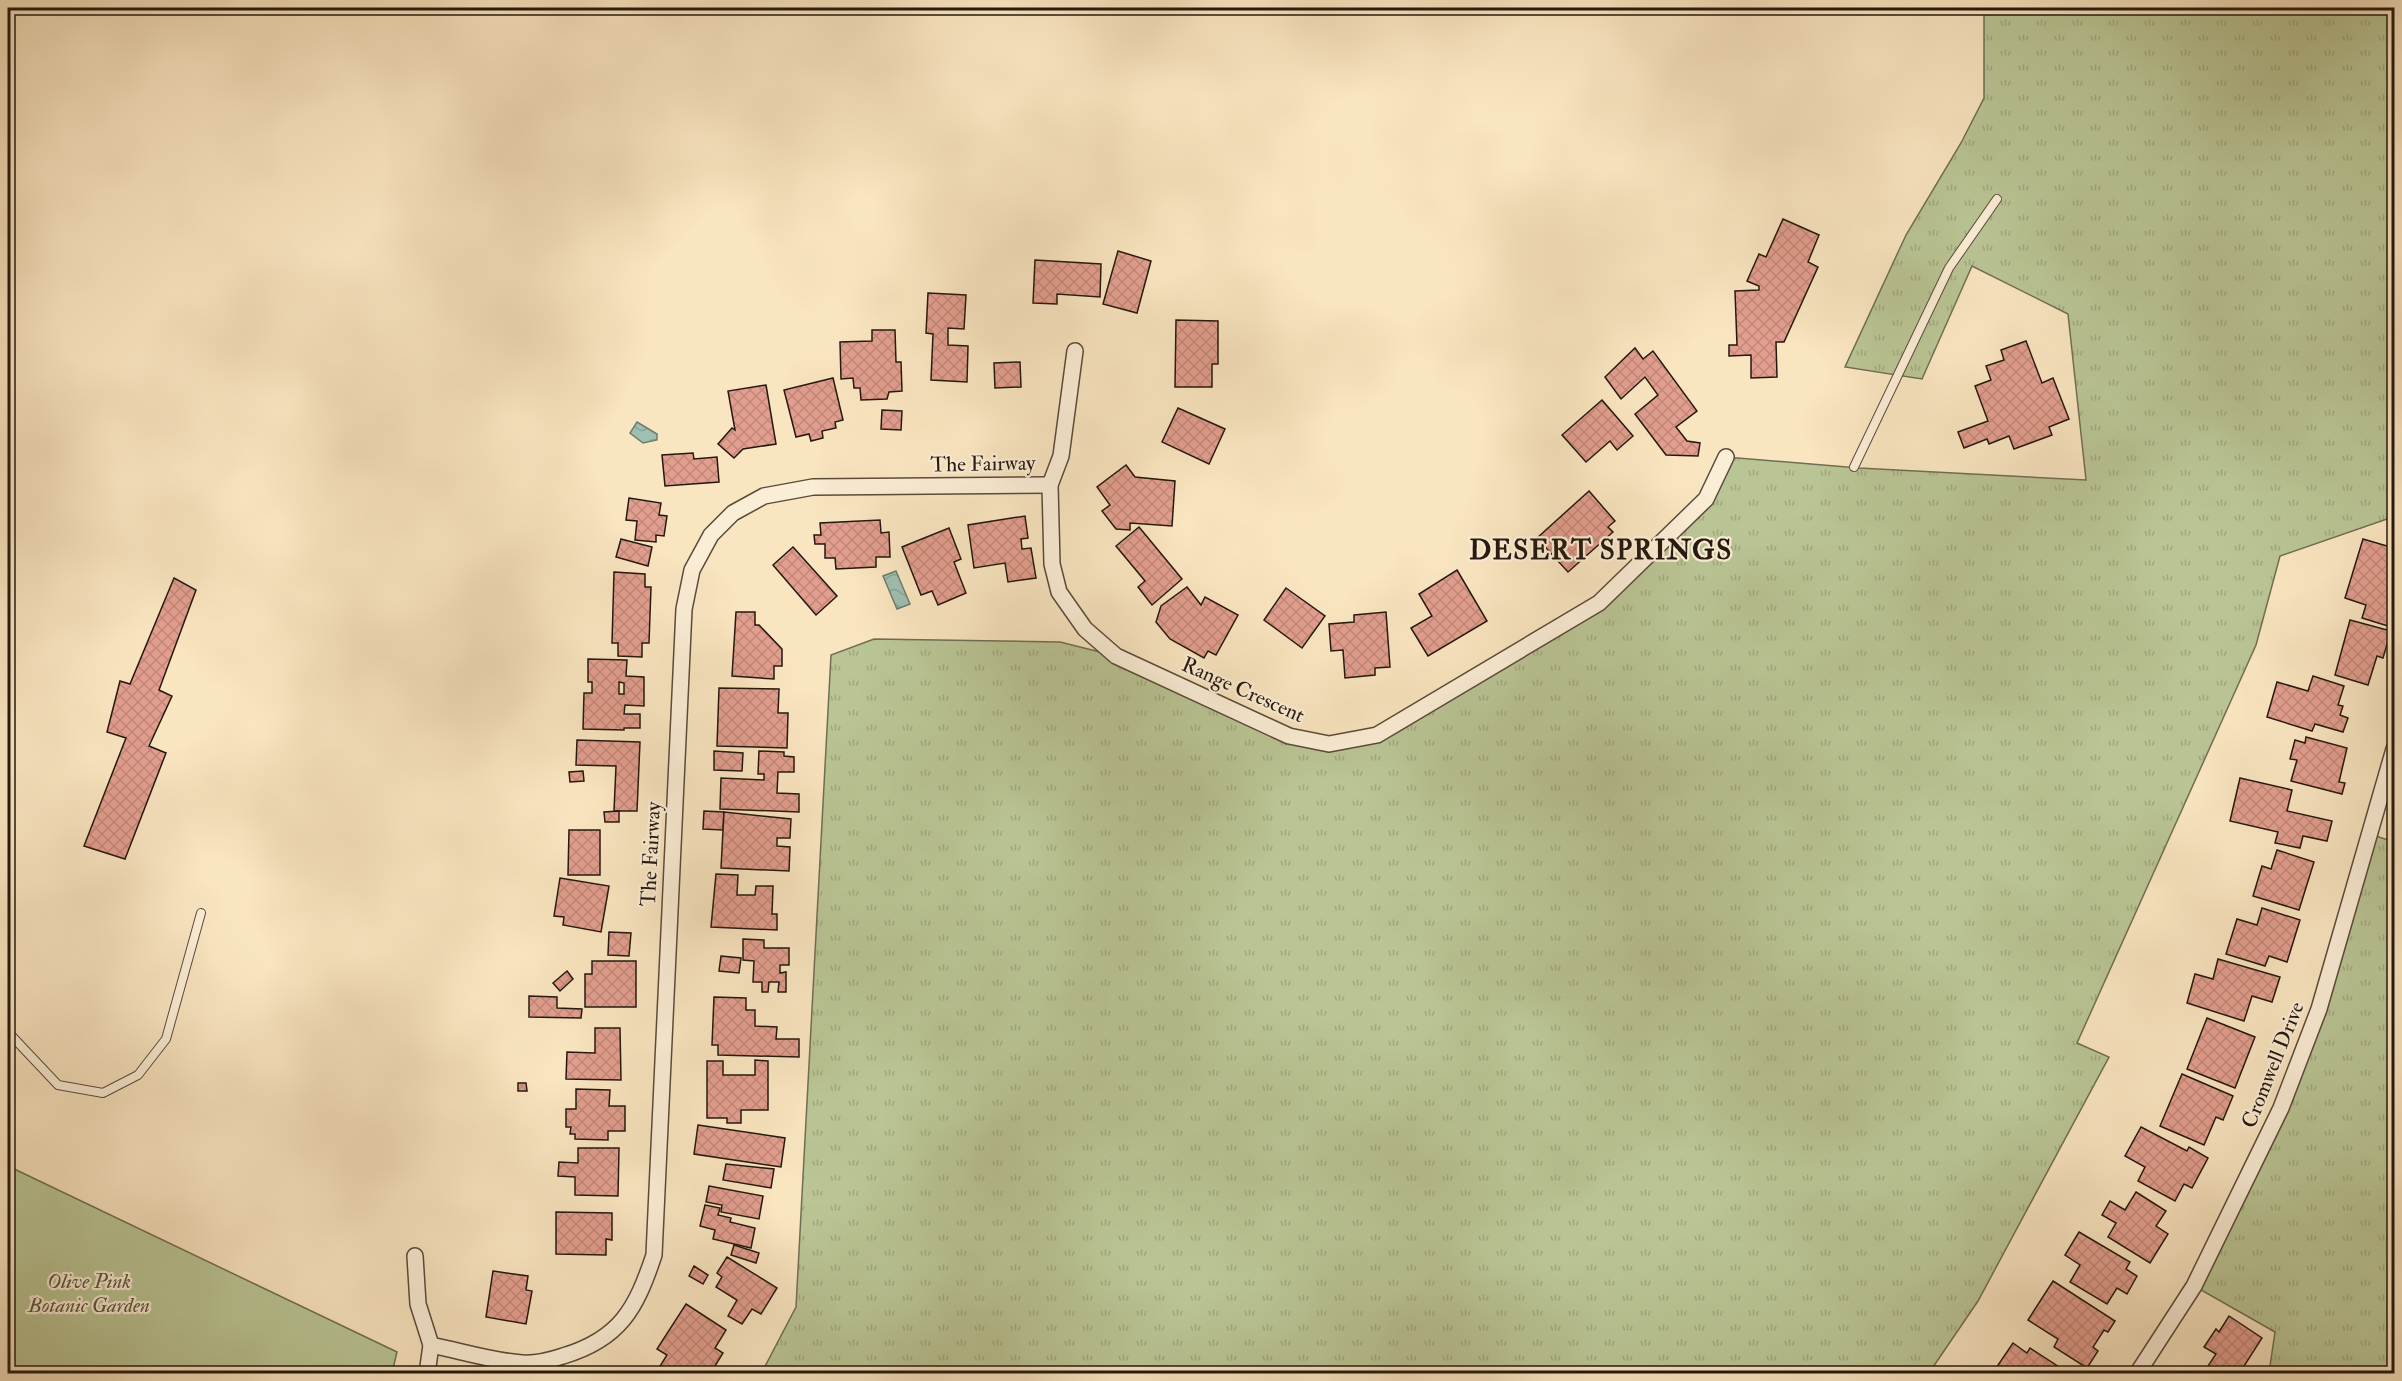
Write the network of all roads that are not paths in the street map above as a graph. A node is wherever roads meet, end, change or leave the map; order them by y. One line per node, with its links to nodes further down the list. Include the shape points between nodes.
1 (1997, 199): 4 (lane, via 1950,268)
2 (1075, 351): 5 (street, Range Crescent, via 1060,456)
3 (1726, 457): 5 (street, Range Crescent, via 1706,499 1599,603 1377,735 1329,744 1289,736 1116,656 1085,629 1059,592 1052,564)
4 (1854, 467)
5 (1050, 485): 10 (street, The Fairway, via 813,487 764,496 733,513 711,535 692,570 684,609 654,1255 642,1292 626,1318 606,1337 579,1352 548,1361 523,1363)
6 (2394, 749): 12 (street, Cromwell Drive, via 2319,1009 2281,1108 2194,1286)
7 (201, 913): 8 (lane, via 166,1039 138,1075 102,1093 58,1085)
8 (8, 1032)
9 (415, 1256): 10 (street, via 418,1304)
10 (431, 1345): 11 (street)
11 (427, 1374)
12 (2137, 1374)

